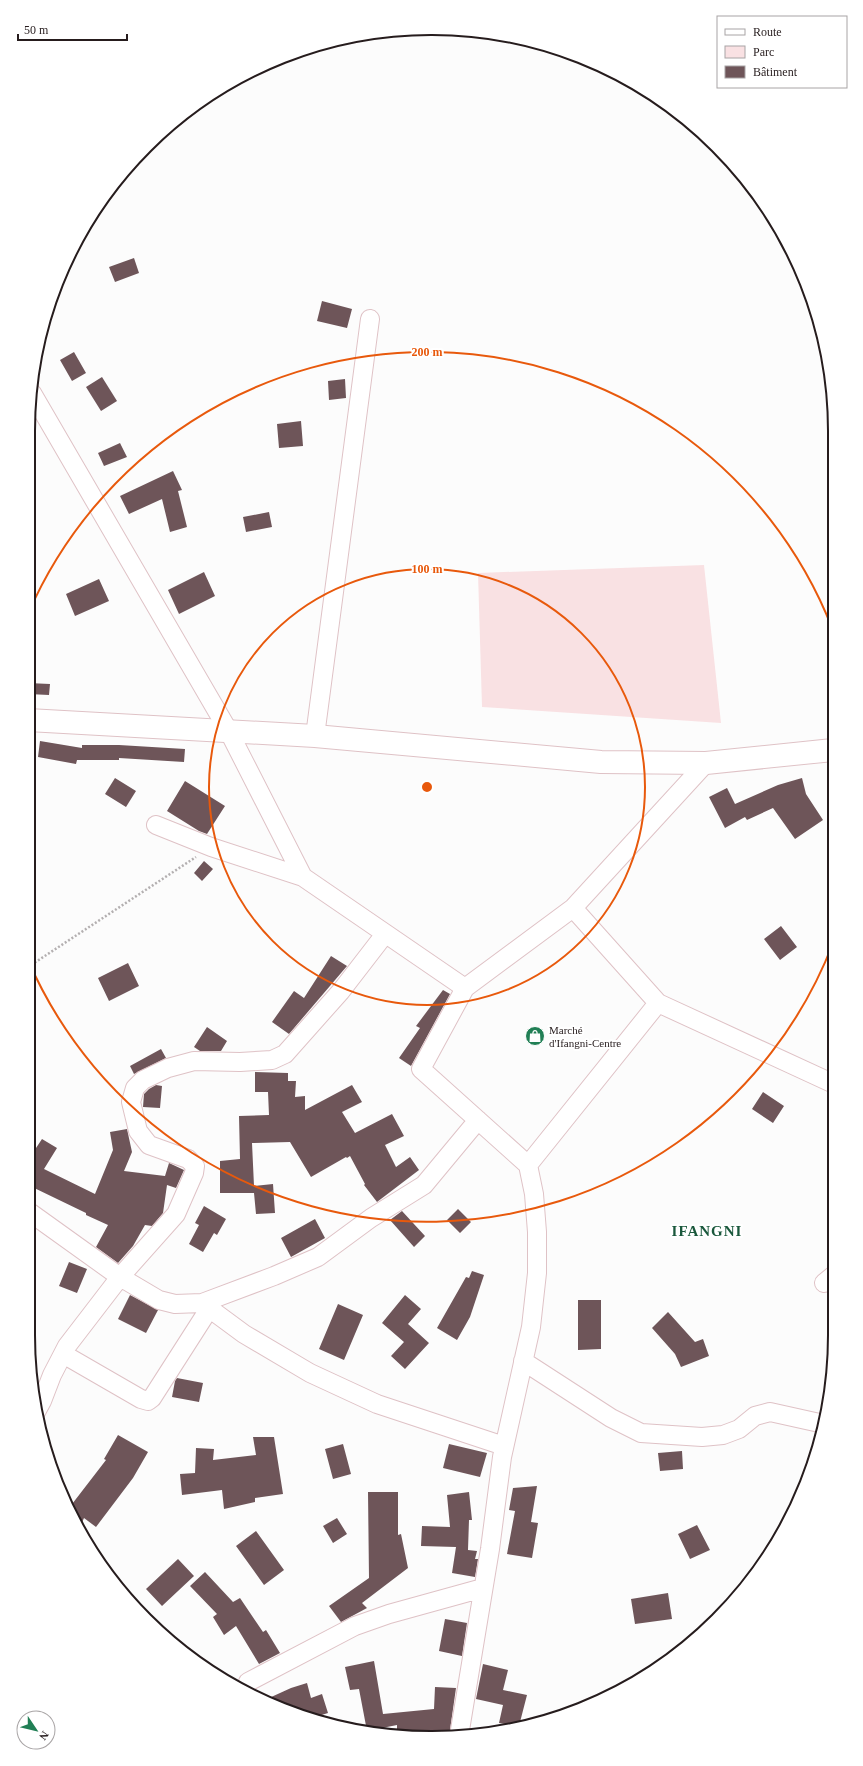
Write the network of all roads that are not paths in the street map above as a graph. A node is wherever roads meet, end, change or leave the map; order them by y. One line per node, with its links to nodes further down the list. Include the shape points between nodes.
1 (370, 319): 5 (street)
2 (36, 401): 4 (street)
3 (35, 720): 4 (highway)
4 (228, 730): 5 (highway); 9 (street)
5 (315, 736): 7 (highway, via 601,762)
6 (828, 751): 7 (highway)
7 (706, 763): 10 (street)
8 (156, 825): 9 (street, via 211,847)
9 (303, 877): 11 (street)
10 (573, 908): 12 (street); 13 (street)
11 (386, 934): 12 (street); 18 (street, via 285,1054 272,1060 194,1061 168,1068 143,1080 135,1088 131,1102 138,1131 149,1145 188,1159 195,1166 176,1214)
12 (465, 988): 15 (street, via 421,1069)
13 (658, 1003): 14 (street); 16 (street)
14 (828, 1081)
15 (478, 1120): 16 (street); 19 (street, via 424,1185 371,1218 318,1257)
16 (528, 1165): 21 (street, via 534,1194 537,1273 531,1327)
17 (35, 1216): 18 (street)
18 (120, 1278): 19 (street, via 159,1300); 20 (street)
19 (206, 1306): 20 (street, via 148,1401); 24 (street, via 244,1334 310,1372 376,1404)
20 (63, 1354): 22 (street)
21 (523, 1361): 23 (street, via 611,1418 641,1433 702,1437 723,1434 739,1429 755,1416 770,1412); 24 (street)
22 (41, 1403)
23 (817, 1423)
24 (504, 1446): 25 (street)
25 (483, 1588): 26 (street, via 355,1626); 27 (street)
26 (248, 1682)
27 (460, 1730)

